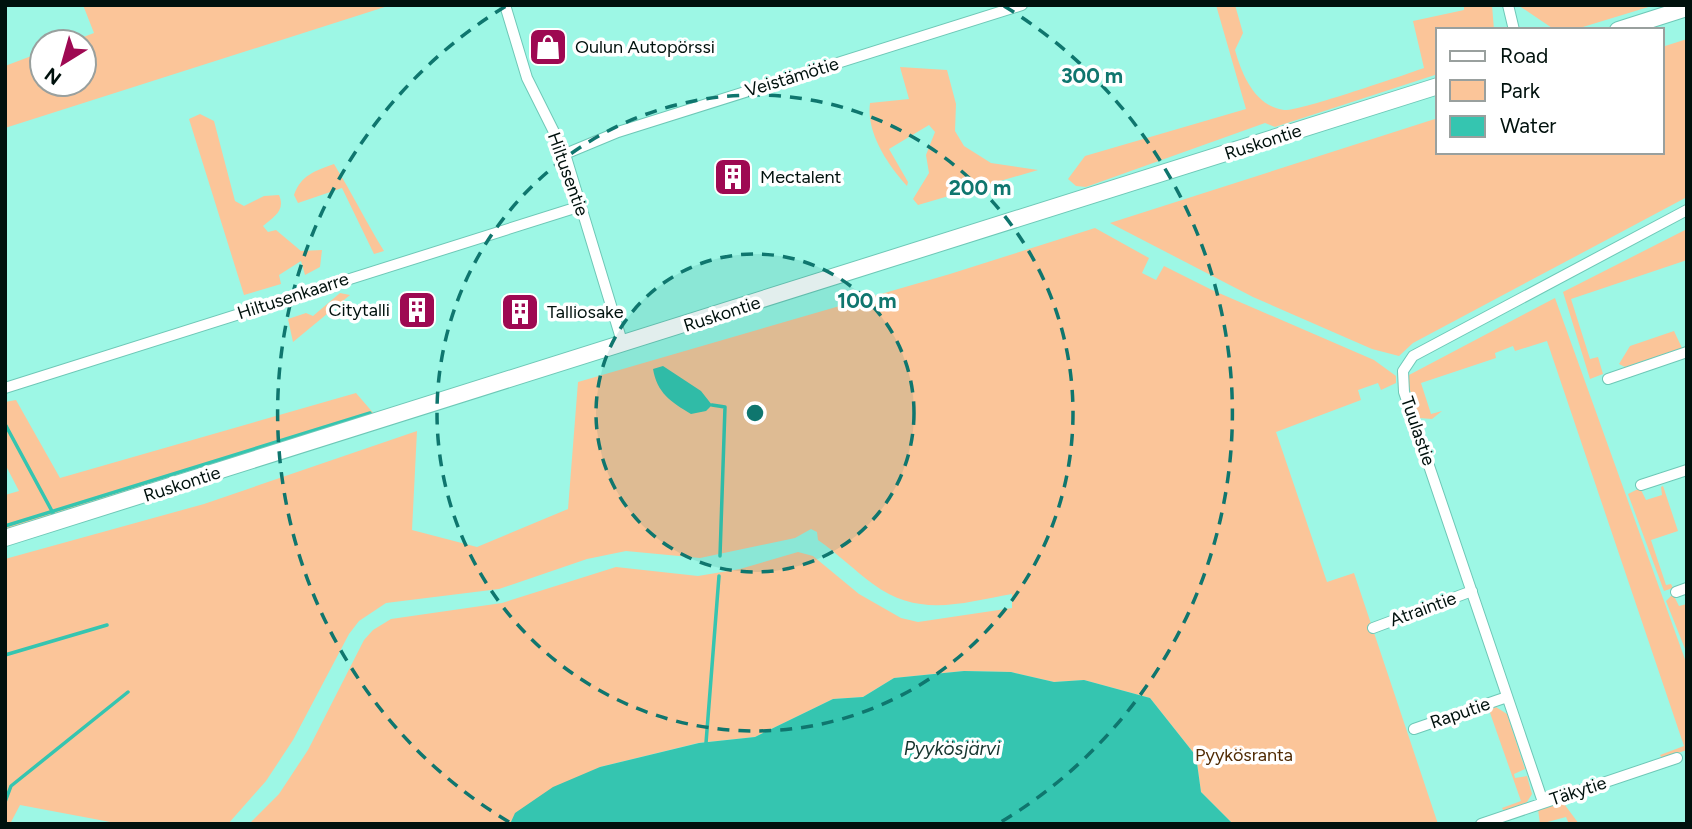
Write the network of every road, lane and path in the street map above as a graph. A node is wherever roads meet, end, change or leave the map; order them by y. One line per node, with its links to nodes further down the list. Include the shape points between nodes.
1 (505, 5): 8 (street, Hiltusentie, via 527,78)
2 (1022, 5): 8 (street, Veistämötie, via 618,132)
3 (1507, 5): 5 (street)
4 (1687, 8): 6 (main road)
5 (1513, 28)
6 (1624, 28)
7 (1436, 87): 11 (main road, Ruskontie)
8 (565, 154): 9 (street, Hiltusentie)
9 (581, 206): 11 (street, Hiltusentie); 14 (street, Hiltusenkaarre)
10 (1687, 210): 18 (street, Tuulastie, via 1404,364 1404,391)
11 (623, 345): 17 (main road, Ruskontie)
12 (1687, 352): 13 (street)
13 (1608, 379)
14 (5, 388)
15 (1687, 470): 16 (street)
16 (1641, 485)
17 (5, 538)
18 (1472, 591): 19 (street, Atraintie); 20 (street, Tuulastie)
19 (1373, 628)
20 (1507, 697): 21 (street, Raputie); 23 (street, Tuulastie)
21 (1413, 729)
22 (1676, 758): 23 (street, Täkytie)
23 (1543, 802): 24 (street, Täkytie)
24 (1480, 824)

